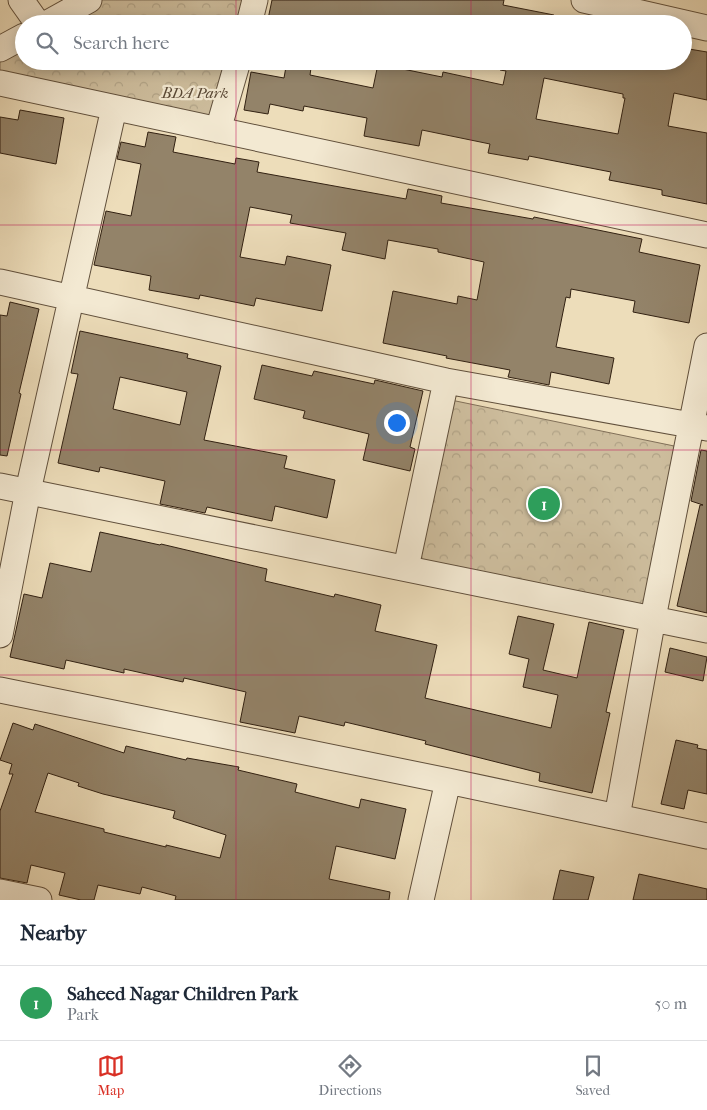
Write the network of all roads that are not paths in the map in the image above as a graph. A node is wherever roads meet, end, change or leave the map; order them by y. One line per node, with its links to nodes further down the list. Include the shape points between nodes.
1 (21, 0): 5 (street)
2 (89, 0): 6 (street)
3 (255, 0): 7 (street)
4 (584, 0): 8 (street)
5 (32, 15)
6 (62, 15)
7 (251, 15)
8 (650, 15)
9 (692, 25): 10 (street)
10 (707, 28)
11 (15, 41): 12 (street)
12 (0, 49)
13 (235, 70): 16 (street)
14 (0, 83): 15 (street)
15 (114, 108): 16 (street); 19 (street)
16 (218, 130): 17 (street)
17 (707, 235)
18 (0, 282): 19 (street)
19 (72, 297): 21 (street); 24 (street)
20 (707, 346): 22 (street)
21 (446, 381): 22 (street); 25 (street)
22 (699, 427): 26 (street)
23 (0, 486): 24 (street)
24 (28, 491): 25 (street); 28 (street)
25 (406, 568): 26 (street)
26 (653, 618): 27 (street); 31 (street)
27 (707, 630)
28 (0, 635)
29 (0, 690): 30 (street)
30 (448, 781): 31 (street); 35 (street)
31 (617, 817): 32 (street)
32 (707, 836)
33 (0, 892): 34 (street)
34 (39, 900)
35 (421, 900)

